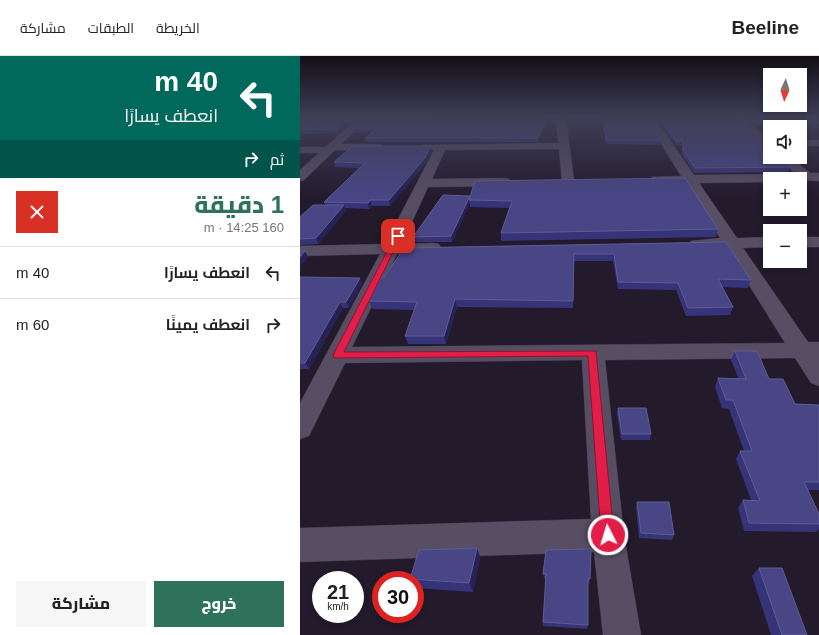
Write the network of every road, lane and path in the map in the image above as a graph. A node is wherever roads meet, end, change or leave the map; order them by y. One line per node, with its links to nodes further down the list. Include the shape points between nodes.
1 (333, 145): 7 (street)
2 (667, 145): 13 (street)
3 (564, 146): 6 (street); 15 (street)
4 (394, 147): 7 (street)
5 (417, 147): 6 (street)
6 (441, 147): 18 (street)
7 (330, 148): 8 (street); 10 (street)
8 (300, 150)
9 (794, 164): 11 (street)
10 (300, 177)
11 (813, 177): 13 (street)
12 (644, 180): 13 (street)
13 (690, 180): 22 (street)
14 (553, 181): 15 (street)
15 (568, 181): 16 (street)
16 (584, 181)
17 (515, 182): 18 (street)
18 (423, 183): 25 (street)
19 (763, 242): 22 (street)
20 (807, 242): 21 (street)
21 (819, 242)
22 (731, 243): 23 (street); 27 (street)
23 (684, 244)
24 (447, 248): 25 (street)
25 (391, 249): 26 (street); 29 (street)
26 (300, 251)
27 (810, 351): 28 (street); 30 (street)
28 (593, 353): 29 (street); 32 (street)
29 (337, 355): 31 (street)
30 (819, 377)
31 (300, 428)
32 (608, 535): 33 (street); 34 (street)
33 (300, 545)
34 (622, 635)

